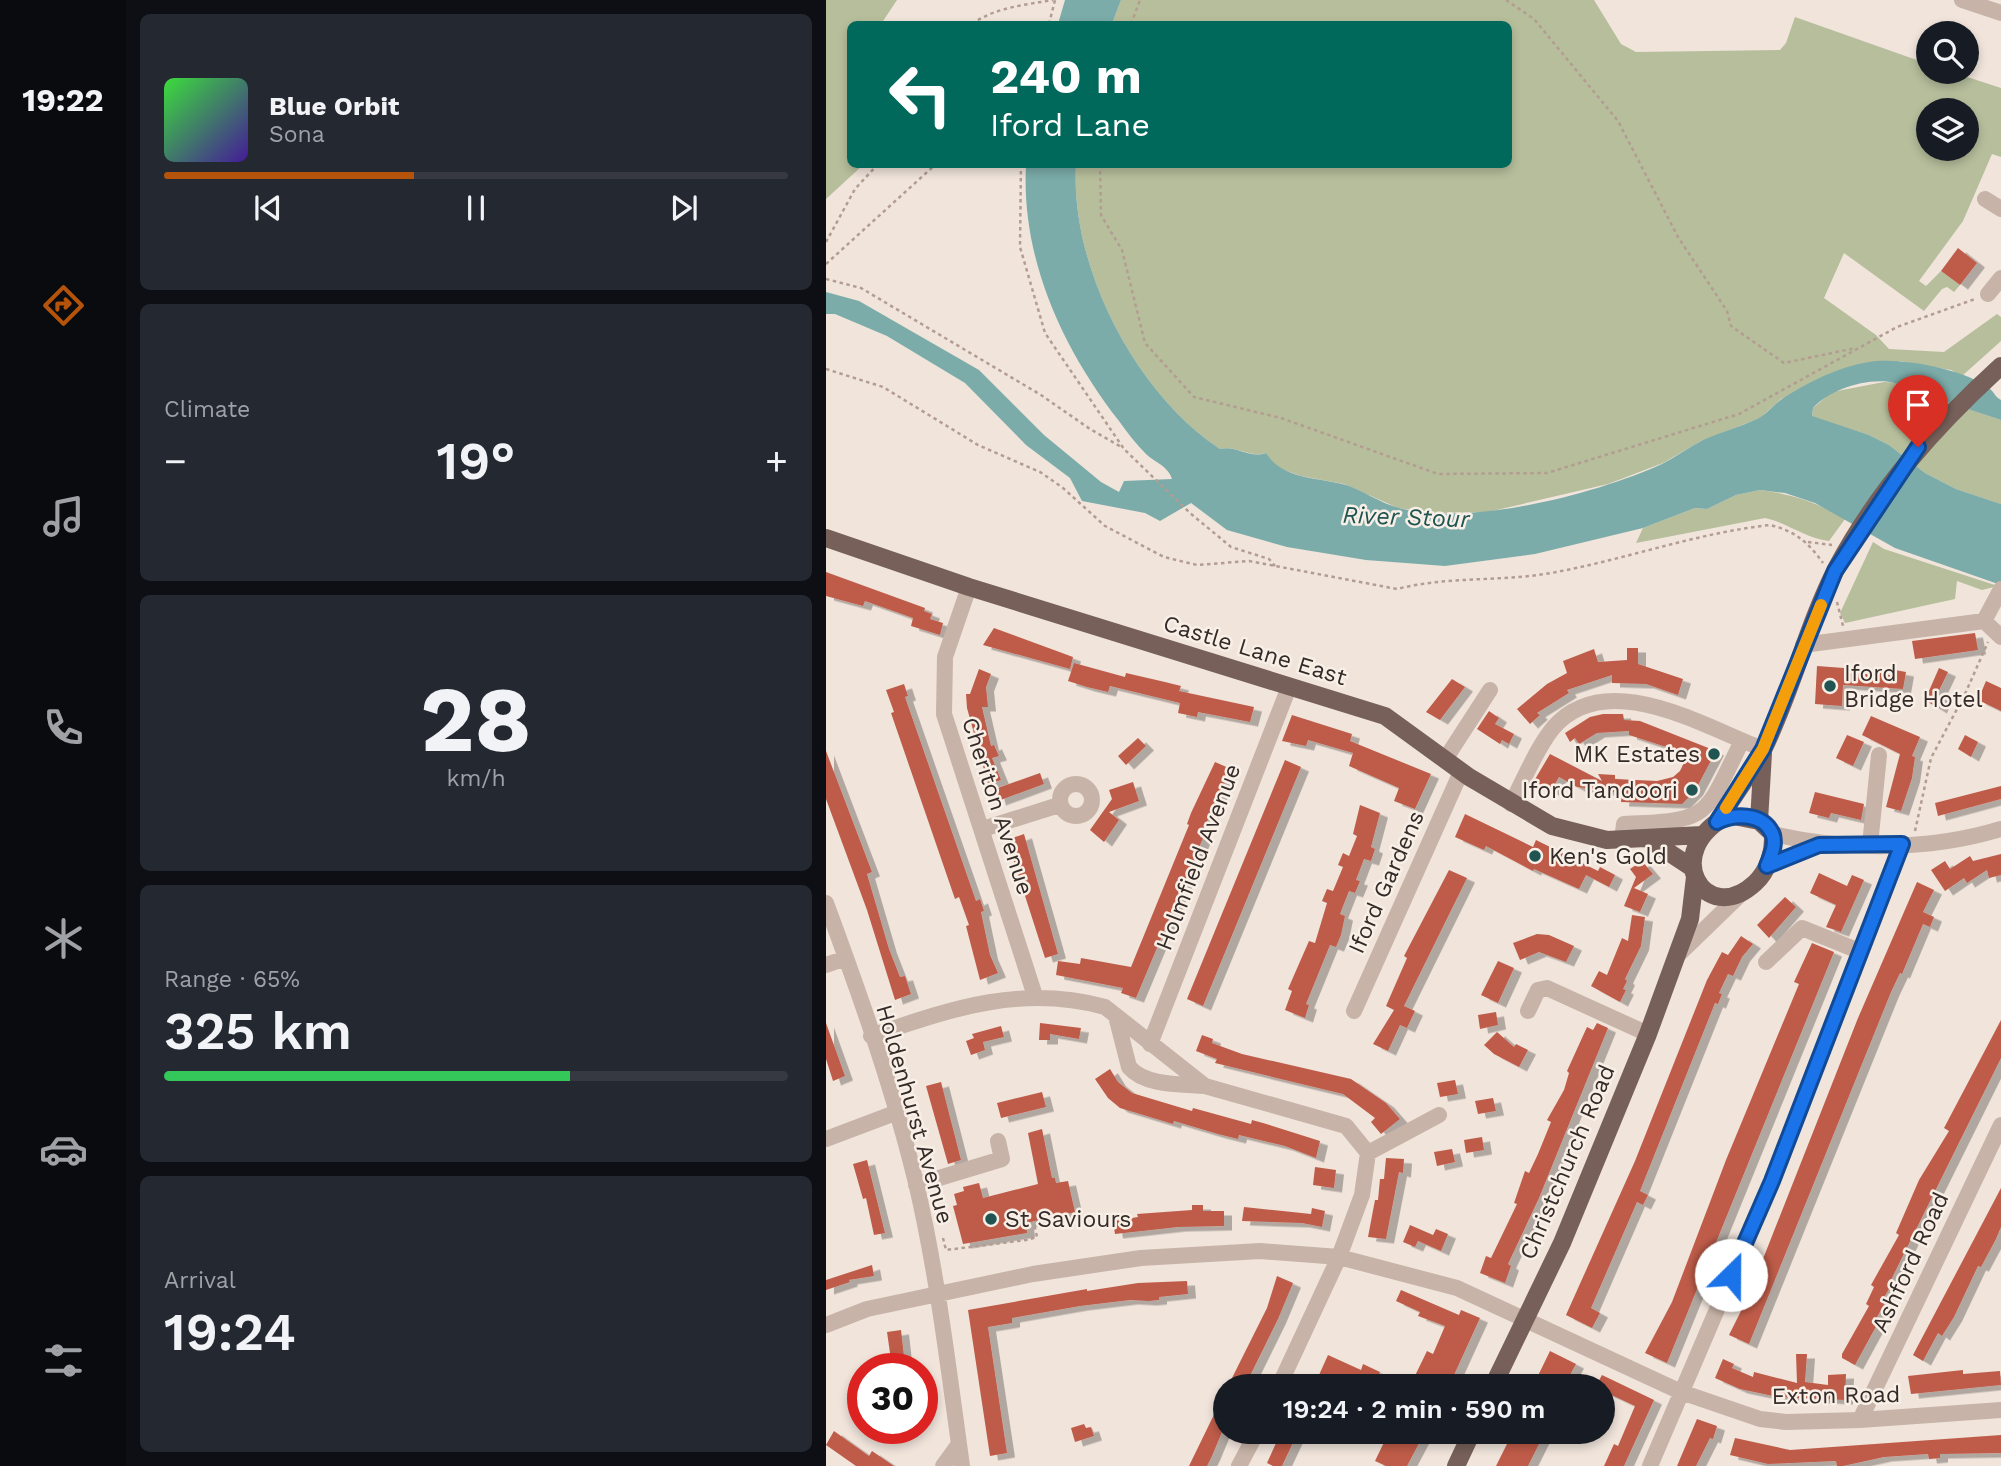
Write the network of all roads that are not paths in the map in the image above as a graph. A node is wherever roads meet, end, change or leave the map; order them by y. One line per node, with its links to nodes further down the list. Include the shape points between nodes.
1 (1962, 0): 2 (street)
2 (2001, 13)
3 (1985, 199): 4 (street)
4 (2001, 209)
5 (2001, 278): 6 (street)
6 (1989, 294)
7 (1994, 372): 12 (main road, via 1918,447 1842,546)
8 (826, 538): 9 (main road, Castle Lane East)
9 (969, 587): 13 (main road, Castle Lane East); 24 (street, Cheriton Avenue, via 945,657 944,714)
10 (2001, 590): 11 (street)
11 (1993, 629): 12 (street)
12 (1803, 645): 16 (main road)
13 (1289, 687): 18 (main road, Castle Lane East, via 1385,716); 50 (street, Holmfield Avenue)
14 (1490, 690): 18 (street)
15 (1742, 741): 16 (street); 21 (street, via 1634,701 1606,699 1575,710 1553,729); 28 (street, via 1704,811 1669,822 1624,824)
16 (1763, 749): 22 (main road); 23 (main road)
17 (1879, 755): 32 (street)
18 (1446, 758): 19 (main road, Castle Lane East)
19 (1461, 772): 21 (main road, Castle Lane East); 46 (street, Iford Gardens)
20 (1059, 804): 24 (street)
21 (1511, 804): 28 (main road, Castle Lane East, via 1552,826)
22 (1759, 821): 23 (main road, via 1729,816); 26 (main road)
23 (1717, 822): 27 (main road)
24 (982, 829): 44 (street, Cheriton Avenue)
25 (2001, 829): 30 (street)
26 (1773, 834): 31 (street); 33 (main road)
27 (1702, 835): 29 (main road, Castle Lane East); 34 (main road, via 1694,850)
28 (1622, 840): 29 (main road, Castle Lane East)
29 (1650, 840): 34 (main road)
30 (1907, 844): 32 (street); 39 (street)
31 (1819, 845): 32 (street); 33 (street)
32 (1870, 845)
33 (1767, 866): 35 (main road)
34 (1693, 872): 36 (main road, via 1703,890); 38 (main road, Christchurch Road)
35 (1742, 893): 36 (main road); 40 (street, Christchurch Road)
36 (1717, 897): 38 (main road)
37 (826, 903): 41 (street, Holdenhurst Avenue)
38 (1690, 919): 40 (main road, Christchurch Road)
39 (1859, 951): 42 (street, via 1802,928); 65 (street, via 1772,1181)
40 (1678, 955): 48 (main road, Christchurch Road)
41 (846, 958): 43 (street); 49 (street, Holdenhurst Avenue)
42 (1766, 962)
43 (826, 965)
44 (1035, 996): 47 (street, via 1086,1002 1105,1007); 49 (street, via 958,1008)
45 (1528, 1011): 48 (street, via 1538,990 1547,988)
46 (1354, 1012)
47 (1116, 1016): 50 (street); 51 (street, via 1134,1073 1173,1084)
48 (1648, 1034): 61 (main road, Christchurch Road, via 1562,1243)
49 (871, 1036): 52 (street, Holdenhurst Avenue)
50 (1150, 1044): 51 (street)
51 (1205, 1086): 57 (street, via 1346,1126)
52 (895, 1113): 55 (street); 58 (street, Holdenhurst Avenue)
53 (1439, 1115): 57 (street)
54 (2001, 1125): 67 (street, Ashford Road)
55 (826, 1139)
56 (998, 1141): 58 (street, via 1002,1159)
57 (1368, 1153): 59 (street, via 1362,1195)
58 (916, 1185): 60 (street, Holdenhurst Avenue)
59 (1339, 1257): 60 (street, Exton Road, via 1260,1251 1141,1258); 61 (street, Exton Road, via 1458,1288); 63 (street)
60 (936, 1293): 62 (street, Exton Road, via 867,1309); 68 (street, Holdenhurst Avenue)
61 (1524, 1319): 64 (main road, Christchurch Road); 65 (street, Exton Road)
62 (826, 1325)
63 (1285, 1374)
64 (1499, 1374)
65 (1681, 1392): 67 (street, Exton Road, via 1759,1419); 75 (street)
66 (2001, 1410): 67 (street, Exton Road)
67 (1860, 1420)
68 (959, 1444): 71 (street); 72 (street, Holdenhurst Avenue)
69 (1251, 1444): 73 (street)
70 (1466, 1444): 74 (main road)
71 (943, 1466)
72 (962, 1466)
73 (1240, 1466)
74 (1456, 1466)
75 (1650, 1466)

